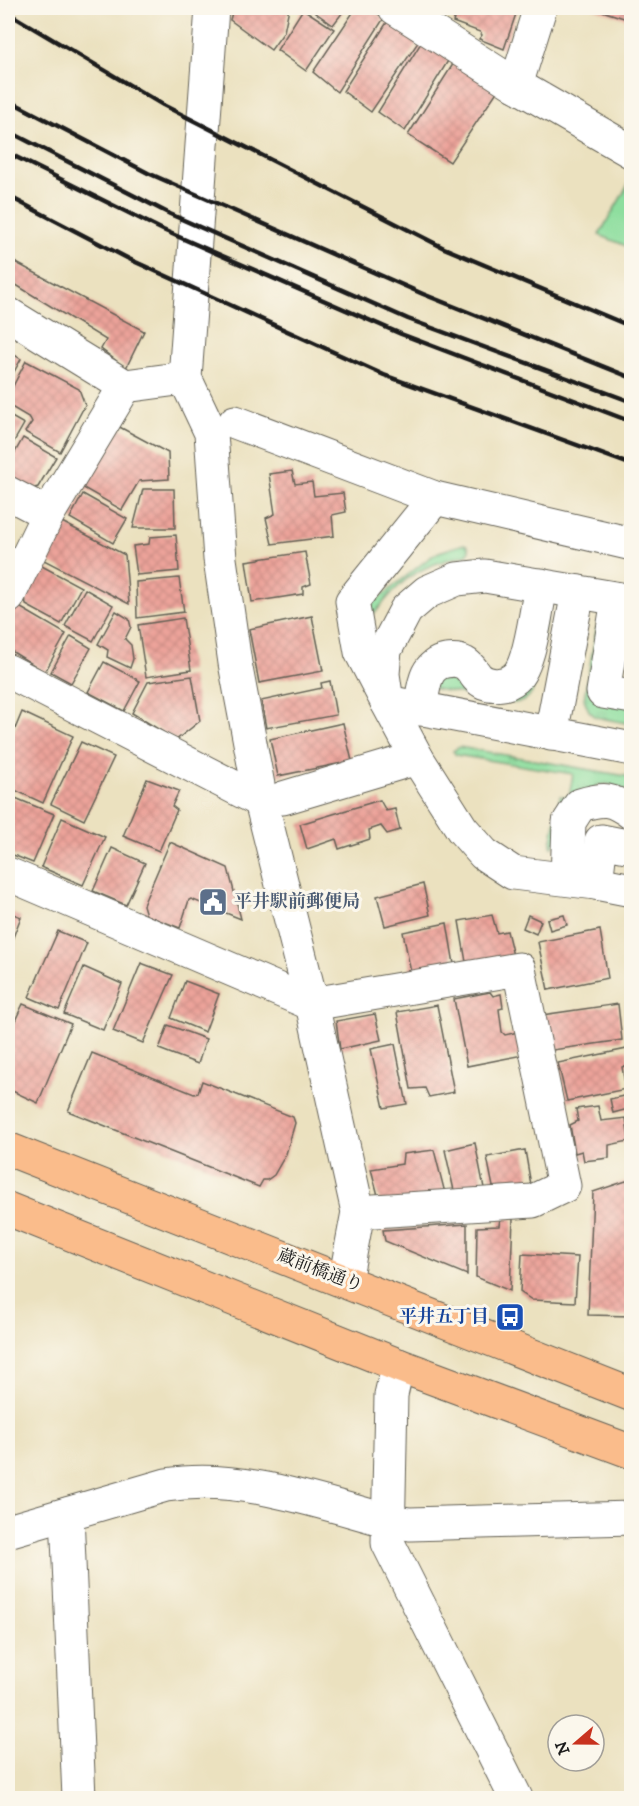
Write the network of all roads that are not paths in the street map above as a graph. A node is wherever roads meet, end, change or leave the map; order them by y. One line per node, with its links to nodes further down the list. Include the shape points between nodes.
1 (211, 8): 7 (street)
2 (395, 8): 4 (street)
3 (540, 8): 4 (street)
4 (516, 85): 5 (street)
5 (632, 152)
6 (8, 314): 8 (street)
7 (186, 378): 8 (street); 25 (street, via 212,433 219,559 235,663)
8 (125, 386): 12 (street)
9 (235, 422): 11 (street)
10 (8, 493): 12 (street)
11 (435, 498): 13 (street); 20 (street, via 352,601 361,652)
12 (48, 514): 16 (street)
13 (632, 544)
14 (541, 585): 15 (street); 20 (street, via 485,576 457,579 427,592 406,610 385,650); 21 (street, via 528,652 516,678 507,683 483,682 463,662 444,661 431,667 426,675)
15 (578, 592): 17 (street); 22 (street)
16 (8, 597)
17 (625, 600): 19 (street, via 603,692)
18 (8, 671): 25 (street)
19 (632, 697)
20 (387, 702): 21 (street); 24 (street)
21 (420, 709): 22 (street)
22 (551, 734): 23 (street)
23 (632, 749)
24 (417, 758): 25 (street); 29 (street, via 462,829 484,854 513,873)
25 (272, 800): 31 (street)
26 (632, 813): 29 (street, via 617,802 600,799 580,805 569,822)
27 (632, 847): 29 (street, via 601,841)
28 (8, 874): 31 (street)
29 (582, 881): 30 (street)
30 (632, 890)
31 (312, 1004): 34 (street); 34 (street, via 519,969 564,1186 533,1201)
32 (8, 1149): 35 (main road, 蔵前橋通り)
33 (8, 1209): 36 (main road)
34 (358, 1212): 35 (street)
35 (345, 1281): 37 (main road, 蔵前橋通り)
36 (398, 1365): 38 (main road); 41 (street, via 391,1395)
37 (632, 1395)
38 (632, 1452)
39 (67, 1514): 41 (street, via 191,1481 262,1488); 42 (street); 43 (street)
40 (632, 1518): 41 (street, via 410,1524)
41 (389, 1521): 44 (street, via 388,1543)
42 (8, 1531)
43 (79, 1798)
44 (516, 1798)

